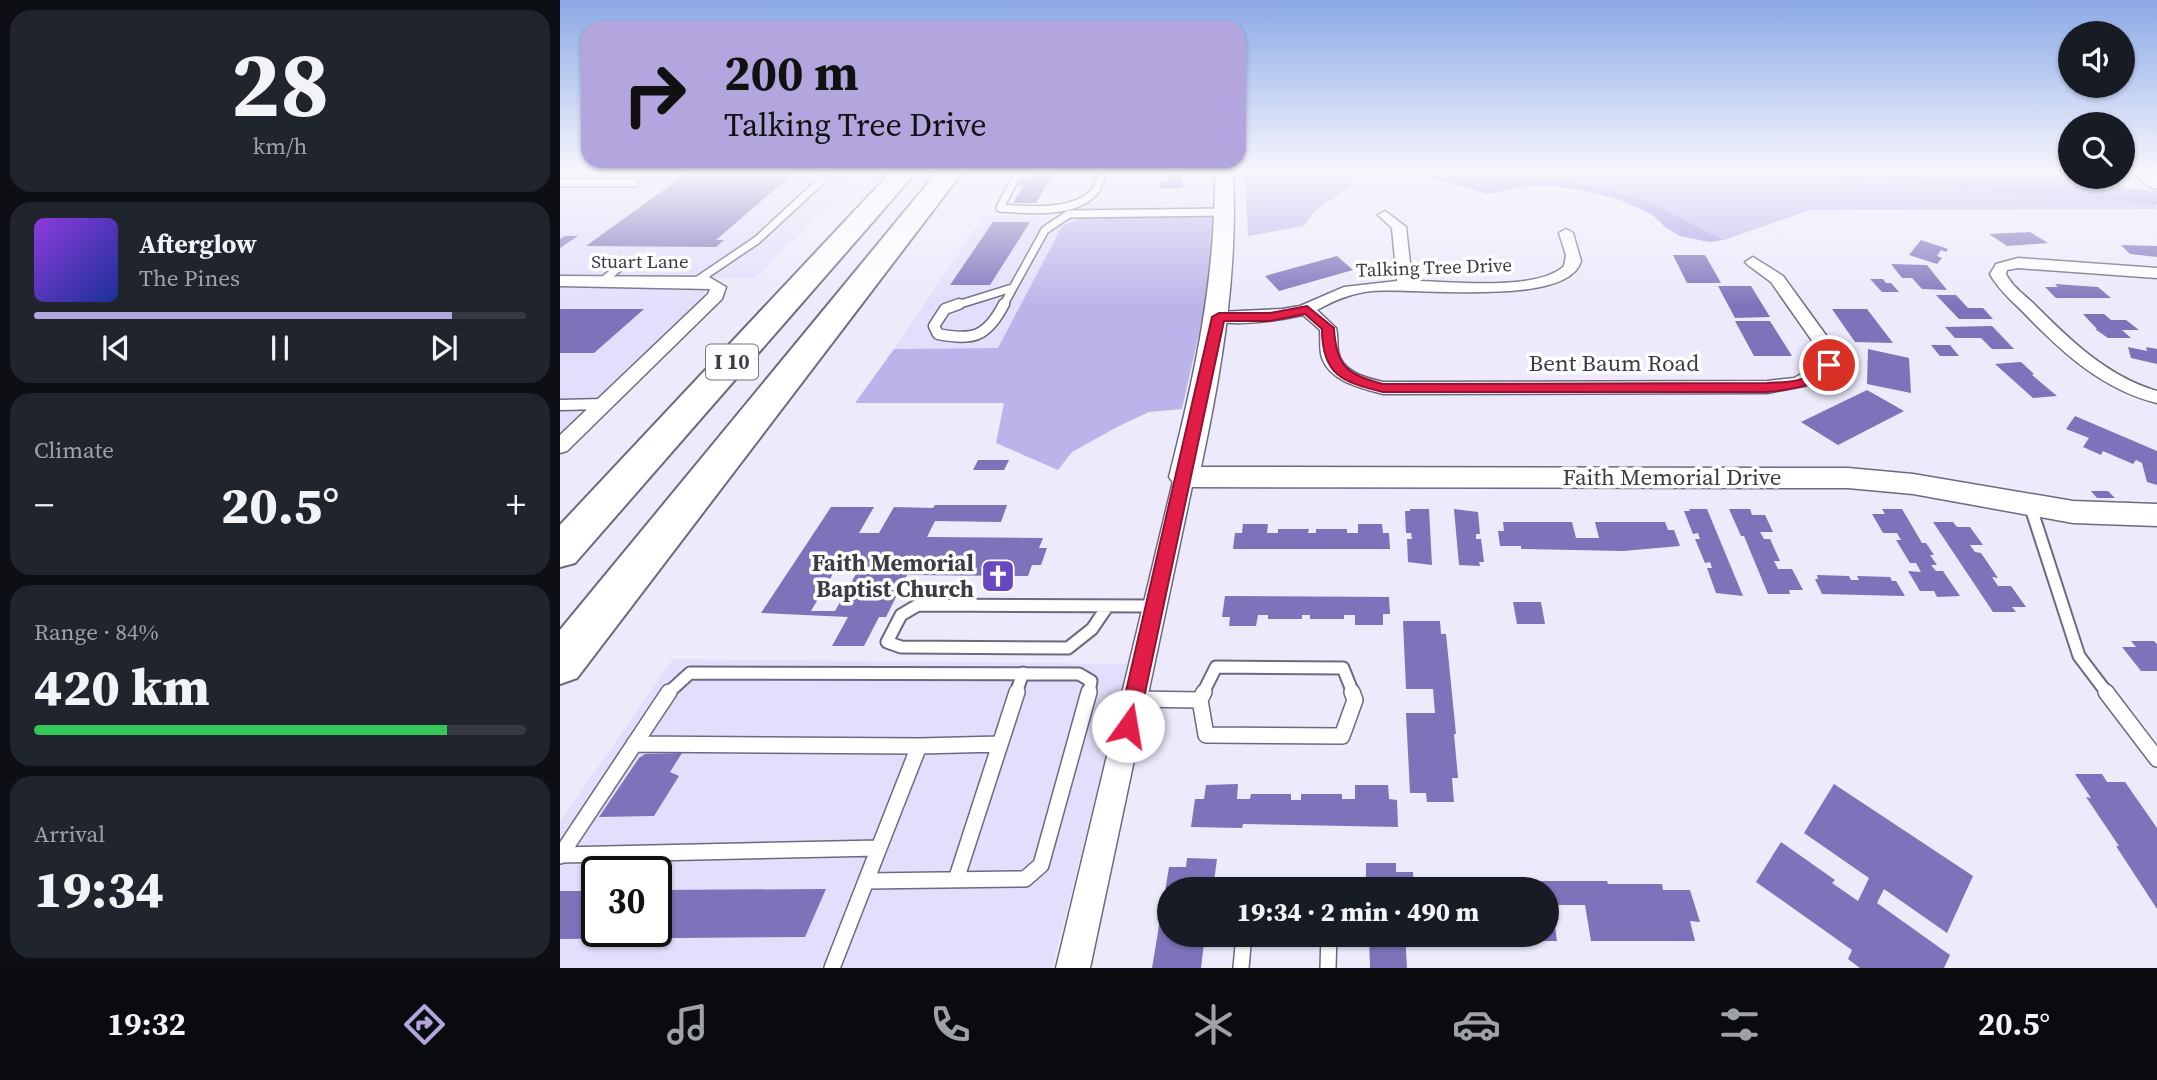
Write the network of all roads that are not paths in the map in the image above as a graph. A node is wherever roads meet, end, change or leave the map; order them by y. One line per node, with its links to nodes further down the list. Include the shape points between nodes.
1 (783, 216): 13 (lane, via 757,240)
2 (864, 216): 25 (highway, I 10)
3 (914, 216): 28 (highway, I 10)
4 (1066, 216): 15 (lane, via 1045,230)
5 (1226, 216): 17 (street)
6 (1386, 216): 14 (street, via 1399,227)
7 (1566, 233): 14 (street, Talking Tree Drive, via 1574,251 1573,263 1566,274 1549,281)
8 (626, 262): 12 (lane)
9 (1753, 262): 16 (street, Bent Baum Road, via 1777,279 1824,345 1829,365 1812,379 1767,387 1383,388 1342,372 1329,353 1328,328)
10 (2157, 273): 18 (street, via 2018,263 2001,267 1997,274 2095,370)
11 (560, 281): 12 (street, Stuart Lane)
12 (601, 282): 13 (street, Stuart Lane)
13 (695, 282): 19 (street, Stuart Lane, via 718,287 716,296)
14 (1405, 285): 16 (street, Talking Tree Drive, via 1346,291)
15 (1012, 288): 15 (lane, via 996,320 982,333 963,339 938,334 934,326 945,309)
16 (1307, 310): 17 (street, Talking Tree Drive, via 1270,317)
17 (1219, 317): 22 (street)
18 (2157, 397)
19 (604, 404): 20 (lane); 21 (street)
20 (560, 405)
21 (560, 446)
22 (1184, 477): 23 (street, Faith Memorial Drive, via 1848,478 1913,484); 26 (street)
23 (2030, 505): 24 (street, Faith Memorial Drive); 35 (lane, via 2079,656)
24 (2157, 515)
25 (560, 552)
26 (1155, 606): 27 (lane); 30 (street)
27 (1107, 607): 27 (lane, via 918,605 901,615 887,642 901,647 1068,648 1093,629)
28 (560, 664)
29 (1023, 673): 32 (lane, via 690,673 677,680); 33 (lane); 38 (lane, via 1079,674 1091,681 1041,865 1025,879)
30 (1134, 699): 31 (lane); 43 (street)
31 (1200, 700): 31 (lane, via 1206,735 1342,736 1355,700 1343,668 1216,667)
32 (634, 744): 34 (lane); 37 (lane)
33 (1000, 744): 34 (lane); 38 (lane)
34 (919, 746): 36 (lane)
35 (2157, 760)
36 (879, 848): 37 (lane); 39 (lane)
37 (560, 855)
38 (956, 880): 39 (lane)
39 (866, 881): 42 (lane)
40 (1243, 947): 44 (lane)
41 (1329, 947): 45 (lane)
42 (832, 968)
43 (1073, 968)
44 (1241, 968)
45 (1328, 968)

